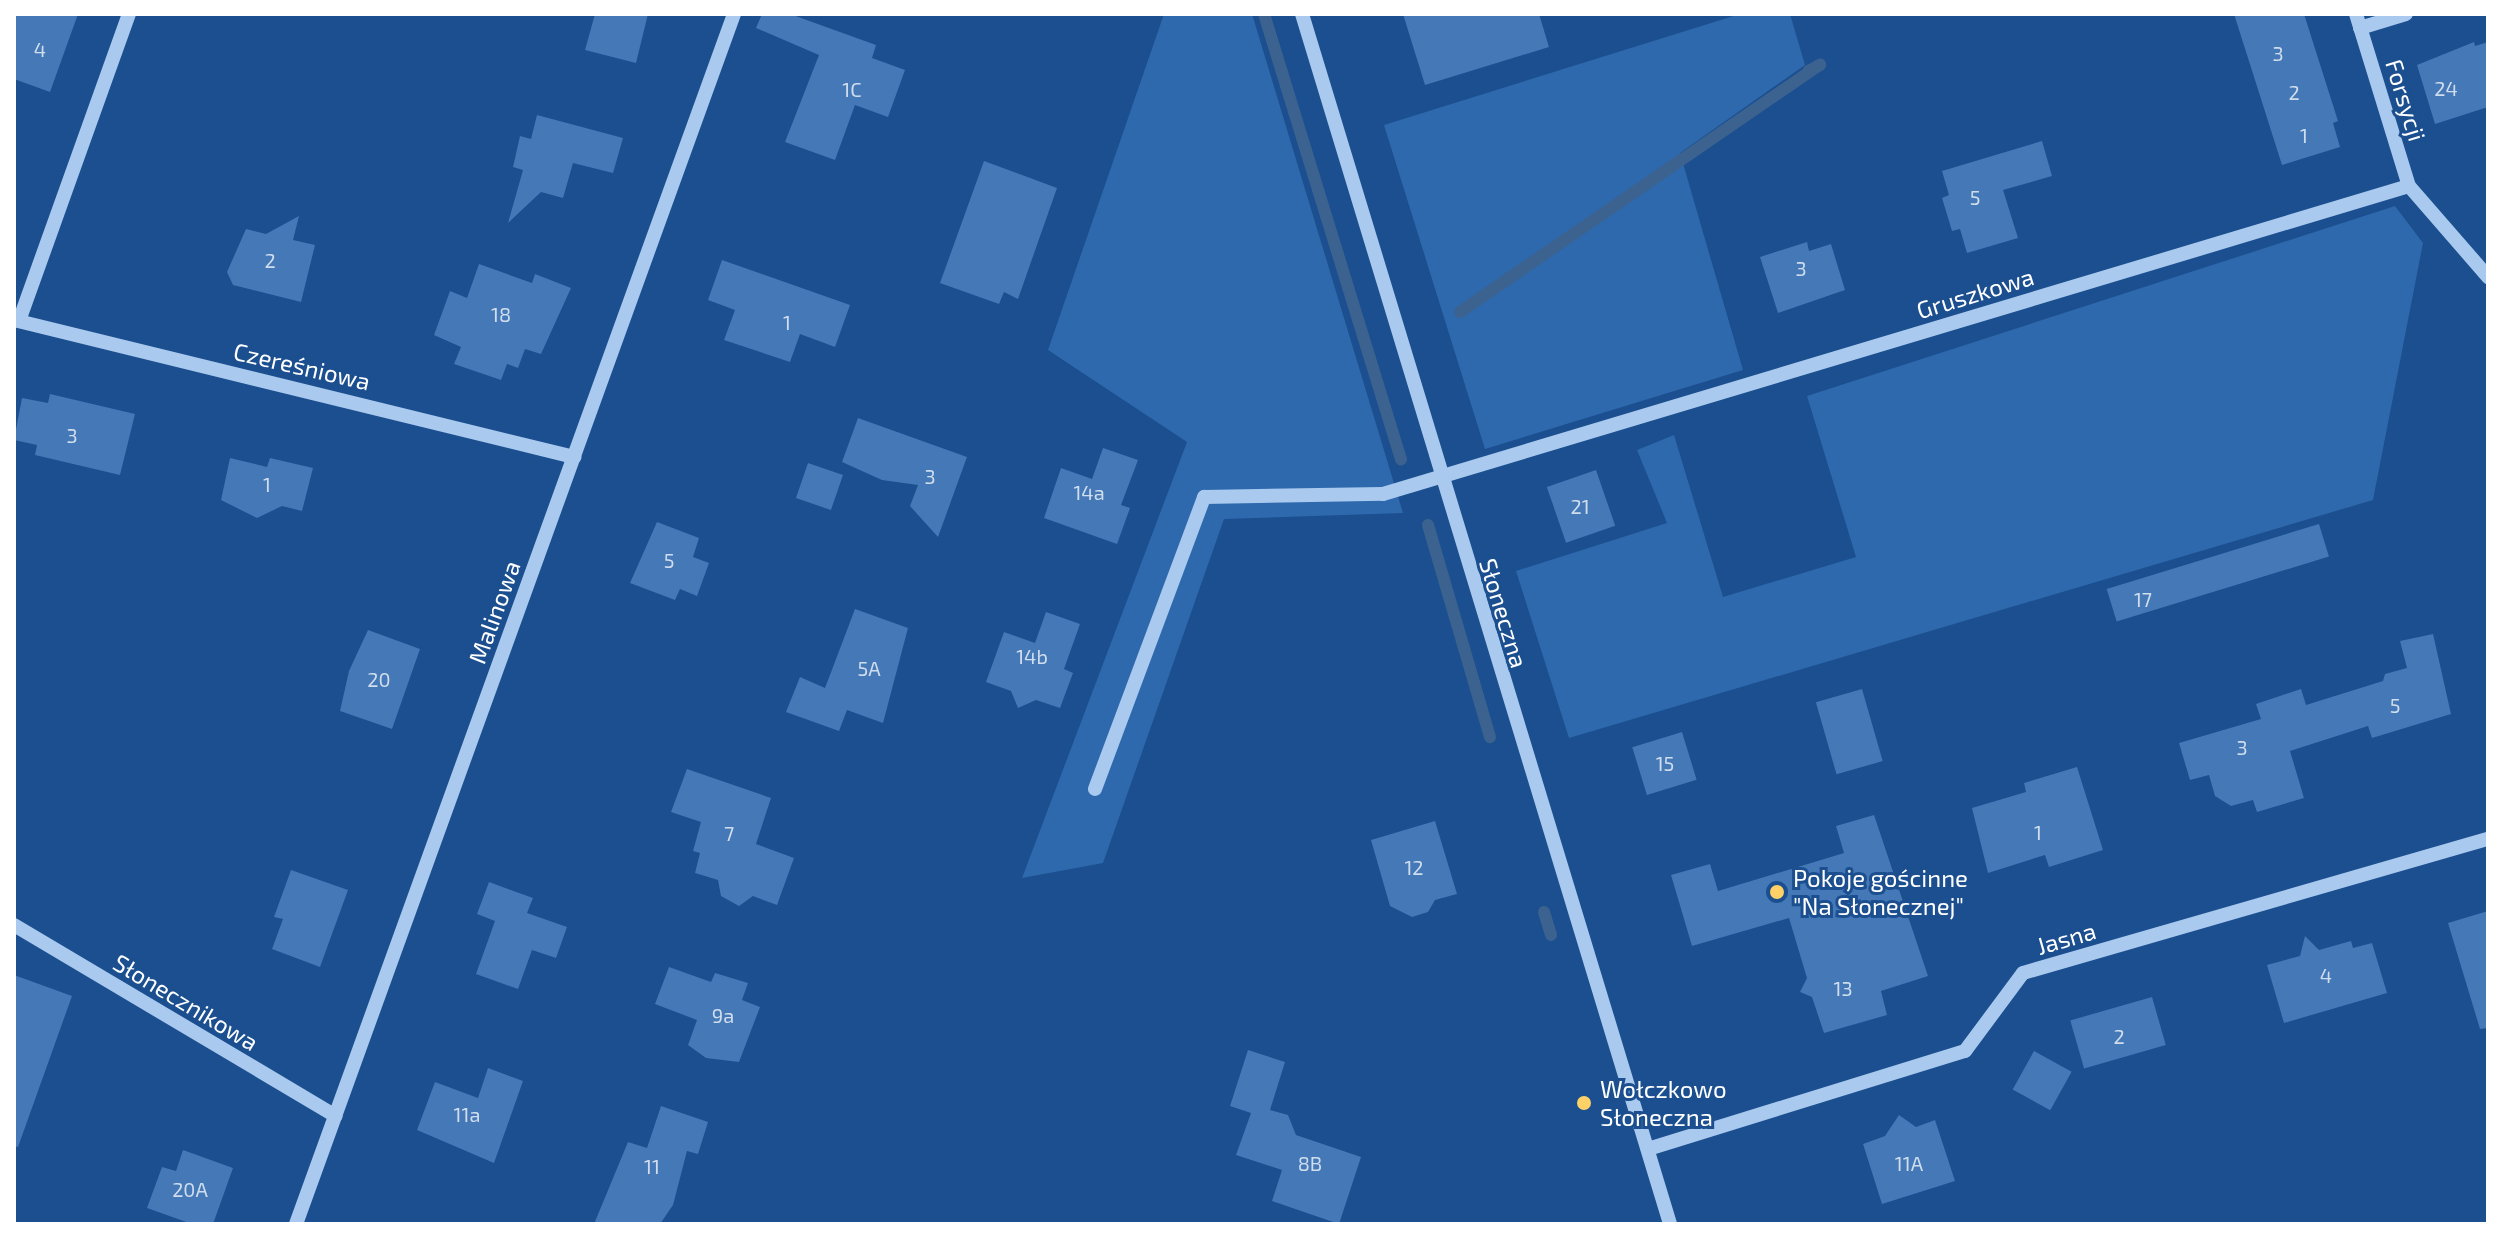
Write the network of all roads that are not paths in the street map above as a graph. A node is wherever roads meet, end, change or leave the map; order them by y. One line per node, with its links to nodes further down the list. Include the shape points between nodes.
1 (129, 14): 8 (street, Czereśniowa)
2 (734, 14): 9 (street, Malinowa)
3 (1302, 14): 10 (street, Słoneczna)
4 (2406, 14): 5 (street, Forsycji)
5 (2358, 21): 6 (street, Forsycji)
6 (2409, 186): 7 (street); 10 (street, Gruszkowa)
7 (2488, 277)
8 (16, 321): 9 (street, Czereśniowa)
9 (574, 457): 14 (street, Malinowa)
10 (1439, 478): 11 (street, Gruszkowa, via 1383,494 1204,497); 15 (street, Słoneczna)
11 (1095, 789)
12 (2488, 839): 15 (street, Jasna, via 2023,973 1965,1051)
13 (14, 925): 14 (street, Słonecznikowa)
14 (336, 1116): 16 (street, Malinowa)
15 (1648, 1149): 17 (street, Słoneczna)
16 (296, 1224)
17 (1670, 1224)

